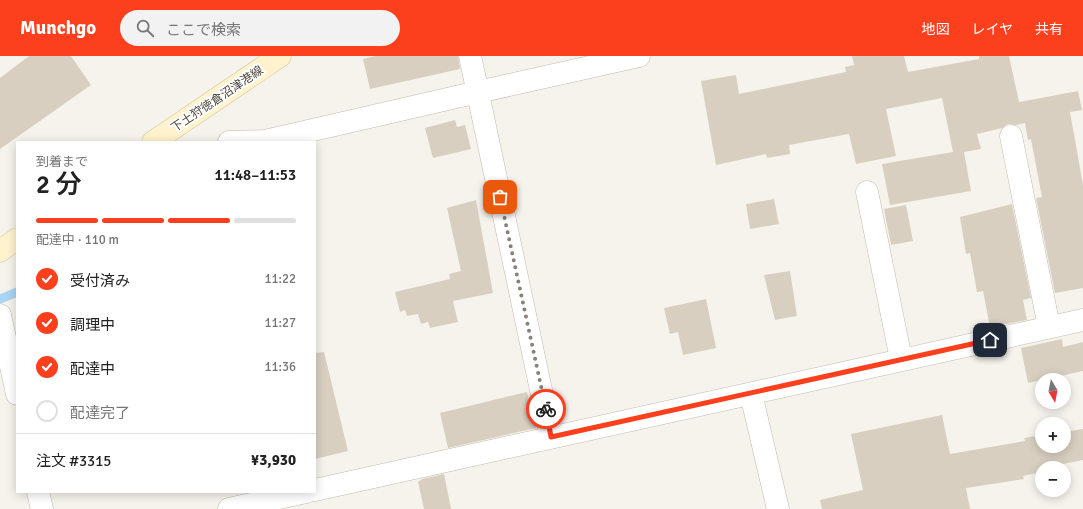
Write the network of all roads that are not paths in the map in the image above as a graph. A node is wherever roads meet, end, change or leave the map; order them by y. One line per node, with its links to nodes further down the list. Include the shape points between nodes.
1 (280, 56): 6 (main road, 下土狩徳倉沼津港線)
2 (470, 56): 4 (street)
3 (639, 56): 4 (street)
4 (478, 92): 7 (street); 17 (street)
5 (1011, 136): 13 (street)
6 (154, 141)
7 (265, 141)
8 (867, 192): 14 (street)
9 (16, 240): 10 (main road)
10 (0, 251)
11 (0, 315): 15 (street)
12 (1083, 320): 13 (street)
13 (1049, 327): 14 (street)
14 (901, 359): 16 (street)
15 (16, 389)
16 (751, 394): 17 (street); 23 (street)
17 (551, 437): 18 (street)
18 (316, 490)
19 (38, 493): 21 (street)
20 (302, 493): 22 (street)
21 (42, 509)
22 (229, 509)
23 (778, 509)

